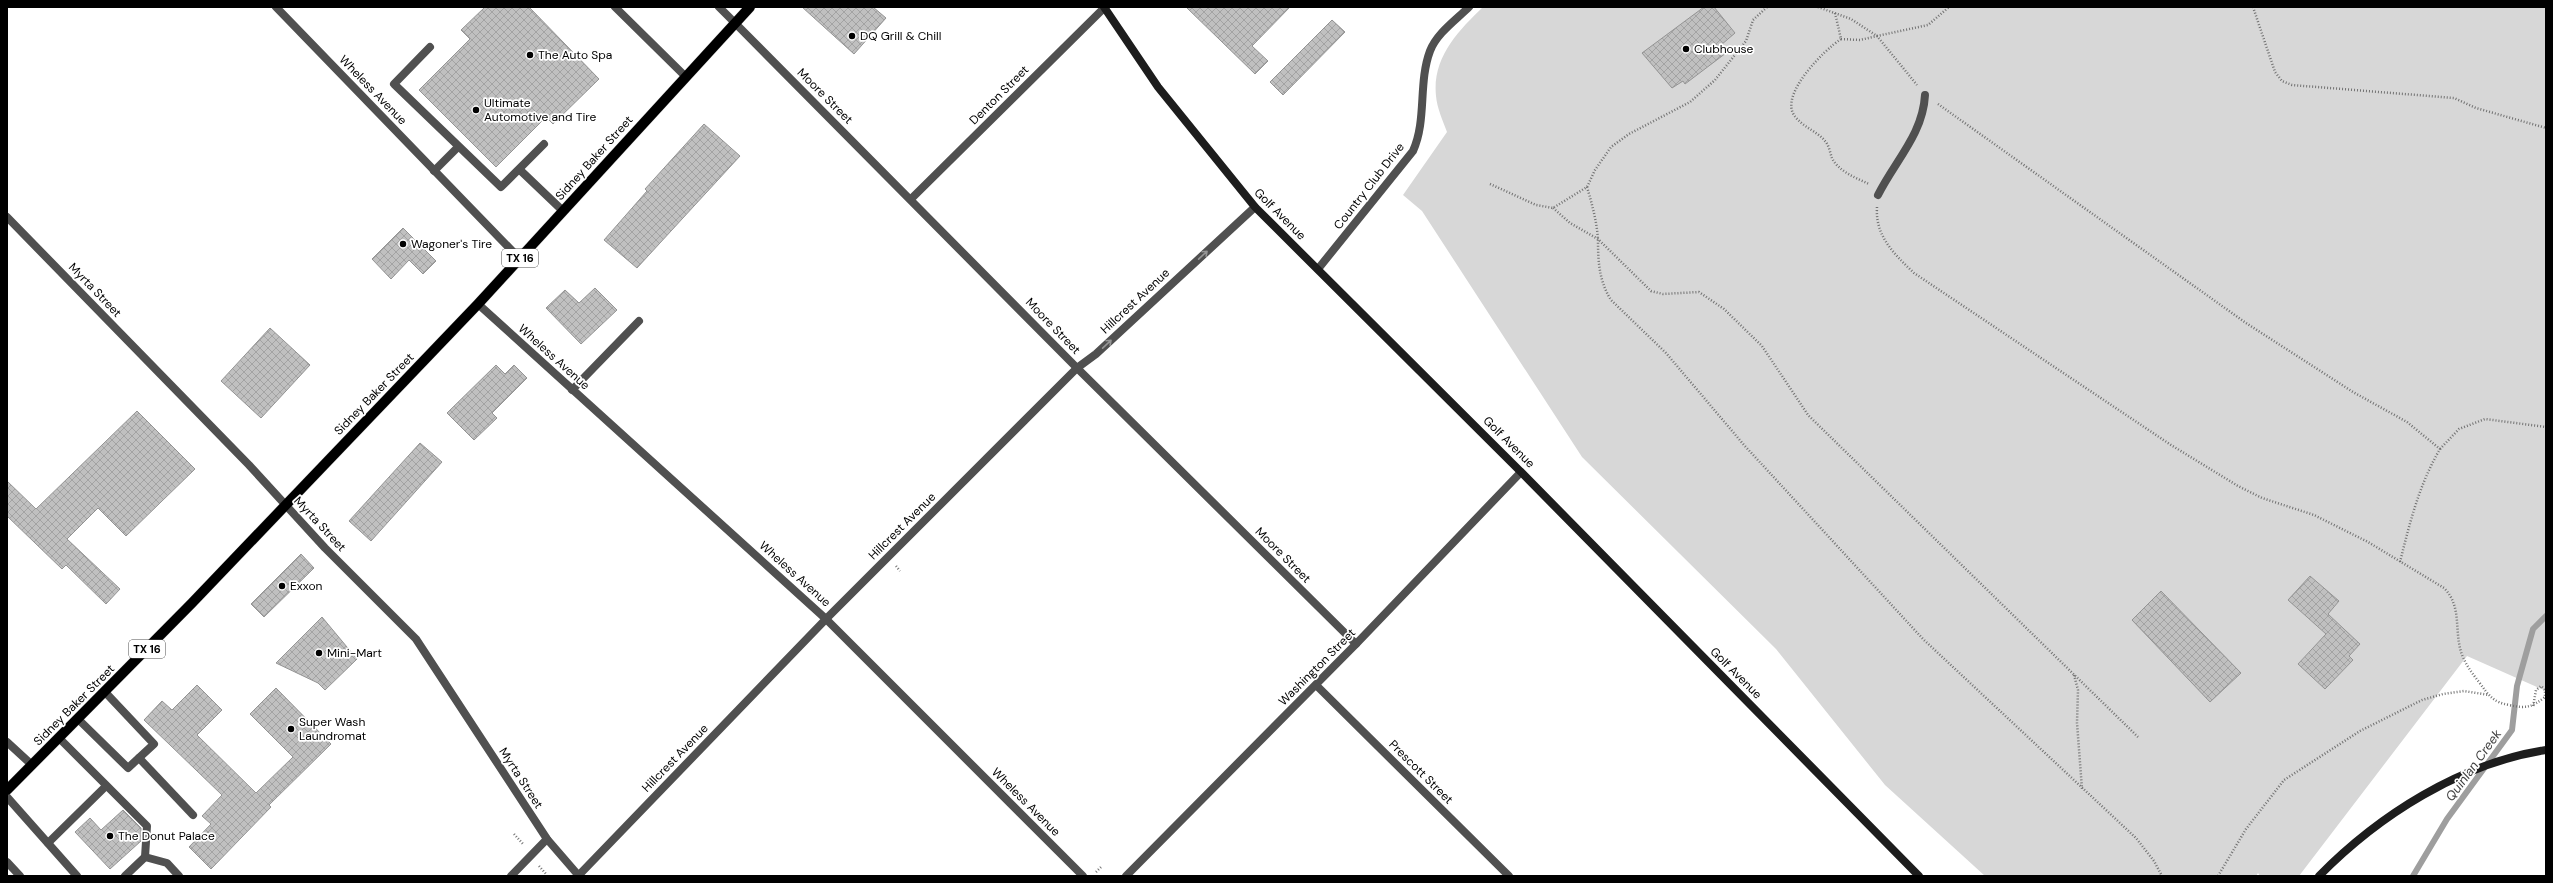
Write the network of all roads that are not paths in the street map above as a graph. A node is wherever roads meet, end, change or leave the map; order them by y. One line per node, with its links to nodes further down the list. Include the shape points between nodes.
1 (276, 7): 14 (street, Wheless Avenue)
2 (615, 7): 9 (street)
3 (719, 7): 7 (street, Moore Street)
4 (750, 7): 7 (main road, Sidney Baker Street / TX 16)
5 (1104, 7): 16 (street, Denton Street); 17 (main road, Golf Avenue, via 1158,87)
6 (1469, 7): 21 (street, Country Club Drive, via 1430,50 1420,136 1413,151)
7 (735, 23): 9 (main road, Sidney Baker Street / TX 16); 16 (street, Moore Street)
8 (430, 47): 12 (street, via 394,84)
9 (686, 77): 18 (main road, Sidney Baker Street / TX 16)
10 (1925, 94): 15 (street, via 1924,108 1913,138)
11 (544, 144): 13 (street)
12 (458, 147): 13 (street, via 501,188); 14 (street)
13 (520, 170): 18 (street)
14 (434, 171): 20 (street, Wheless Avenue)
15 (1878, 195)
16 (911, 198): 24 (street, Moore Street)
17 (1254, 207): 21 (main road, Golf Avenue); 24 (street, Hillcrest Avenue, one-way to 17, via 1096,354)
18 (563, 211): 20 (main road, Sidney Baker Street / TX 16)
19 (7, 217): 27 (street, Myrta Street)
20 (520, 259): 22 (main road, Sidney Baker Street / TX 16)
21 (1318, 269): 26 (main road, Golf Avenue)
22 (478, 304): 25 (street, Wheless Avenue); 27 (main road, Sidney Baker Street / TX 16)
23 (639, 321): 25 (street)
24 (1077, 368): 28 (street, Hillcrest Avenue); 29 (street, Moore Street)
25 (572, 390): 28 (street, Wheless Avenue)
26 (1522, 472): 29 (street, Washington Street); 56 (main road, Golf Avenue)
27 (286, 505): 31 (main road, Sidney Baker Street / TX 16); 42 (street, Myrta Street, via 416,639)
28 (826, 618): 52 (street, Hillcrest Avenue); 53 (street, Wheless Avenue)
29 (1356, 644): 30 (street, Washington Street)
30 (1316, 684): 54 (street, Washington Street); 55 (street, Prescott Street)
31 (105, 692): 32 (main road, Sidney Baker Street / TX 16); 36 (street, via 154,744)
32 (78, 719): 33 (main road, Sidney Baker Street / TX 16); 36 (street, via 128,768)
33 (59, 738): 37 (main road, Sidney Baker Street / TX 16); 38 (street)
34 (7, 742): 37 (street)
35 (2546, 750): 46 (main road, via 2507,760 2457,778 2407,805 2358,840)
36 (139, 758): 41 (street)
37 (32, 765): 39 (main road, Sidney Baker Street / TX 16)
38 (106, 786): 43 (street); 44 (street, via 147,826)
39 (7, 790)
40 (7, 798): 43 (street)
41 (193, 815)
42 (547, 839): 51 (street); 52 (street, Myrta Street)
43 (48, 843): 48 (street)
44 (145, 857): 49 (street); 50 (street, via 167,863)
45 (7, 862): 47 (street)
46 (2322, 873)
47 (20, 876)
48 (77, 876)
49 (125, 876)
50 (179, 876)
51 (511, 876)
52 (579, 876)
53 (1083, 876)
54 (1126, 876)
55 (1509, 876)
56 (1919, 876)

